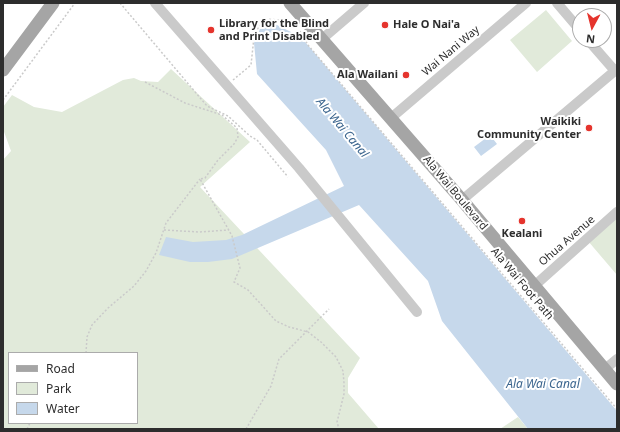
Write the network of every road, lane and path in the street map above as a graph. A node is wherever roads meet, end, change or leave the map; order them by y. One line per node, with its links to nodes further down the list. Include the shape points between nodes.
1 (53, 3): 14 (main road)
2 (75, 3): 18 (path)
3 (120, 3): 20 (path, via 207,106 228,116 257,140)
4 (155, 3): 17 (street)
5 (290, 3): 12 (main road, Ala Wai Boulevard)
6 (364, 3): 12 (street)
7 (526, 3): 19 (street, Wai Nani Way)
8 (557, 3): 10 (street)
9 (290, 17): 17 (path, via 294,22 268,19 258,28 254,37 251,65)
10 (572, 21)
11 (298, 28): 34 (path, Ala Wai Foot Path, via 313,50)
12 (322, 39): 19 (main road, Ala Wai Boulevard)
13 (595, 48): 15 (street)
14 (3, 70)
15 (616, 70): 22 (street)
16 (145, 82): 21 (path, via 185,103 222,115 237,128 238,137 234,144 205,178)
17 (227, 85): 28 (street)
18 (3, 100)
19 (391, 118): 22 (main road, Ala Wai Boulevard)
20 (288, 177)
21 (200, 179): 24 (path, via 166,223); 25 (path)
22 (462, 200): 26 (main road, Ala Wai Boulevard)
23 (617, 212): 26 (street, Ohua Avenue)
24 (164, 230): 25 (path); 30 (path, via 146,271 92,326 87,337)
25 (229, 230): 29 (path, via 240,268 234,282 248,290 276,321)
26 (533, 286): 32 (main road, Ala Wai Boulevard)
27 (329, 308): 29 (path)
28 (417, 312)
29 (308, 332): 35 (path, via 294,341 278,359 271,386); 36 (path, via 325,346 341,366 344,389 337,422)
30 (86, 352)
31 (617, 359): 32 (street)
32 (605, 370): 33 (main road, Ala Wai Boulevard)
33 (617, 384)
34 (617, 409)
35 (246, 429)
36 (340, 429)

